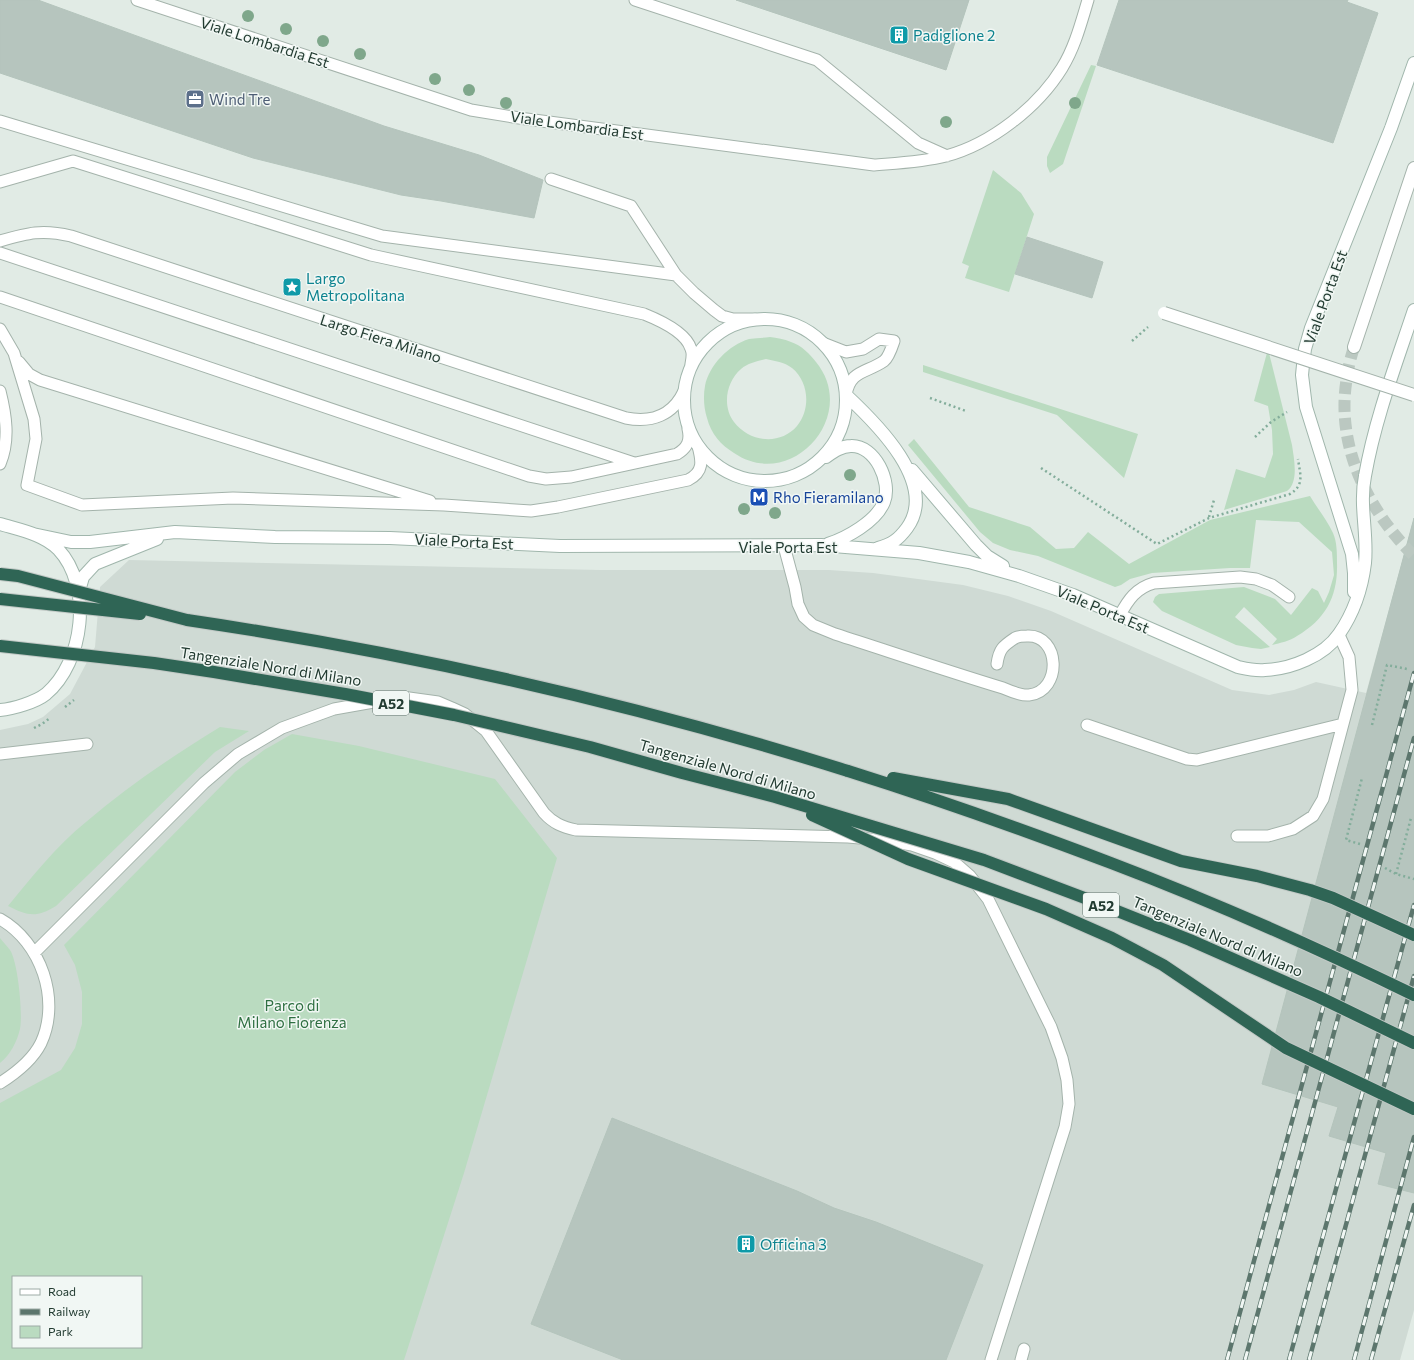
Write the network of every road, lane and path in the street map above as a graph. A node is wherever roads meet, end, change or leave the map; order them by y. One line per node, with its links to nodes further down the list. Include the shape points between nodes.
1 (137, 0): 6 (lane, Viale Lombardia Est, via 471,110 874,165 924,161)
2 (635, 0): 6 (lane, via 817,60 918,143)
3 (1088, 0): 6 (lane, Viale Lombardia Est, via 1074,42 1062,67 1043,94 1021,115 991,136)
4 (1414, 63): 52 (street, Viale Porta Est, via 1391,128 1310,328 1305,348 1302,375 1306,407 1352,554)
5 (0, 121): 12 (lane, via 382,236)
6 (947, 156)
7 (1414, 168): 19 (street)
8 (551, 179): 12 (lane, via 631,206)
9 (0, 182): 21 (lane, via 73,161 372,255 644,314 660,320 683,336 692,349)
10 (0, 241): 23 (lane, Largo Fiera Milano, via 33,232 56,232 71,236 626,418 636,420 661,416 679,402)
11 (0, 253): 34 (lane)
12 (676, 275): 16 (lane, via 722,316)
13 (0, 297): 34 (lane, via 529,476 558,479)
14 (1414, 310): 52 (street, Viale Porta Est, via 1388,388 1366,470 1362,496 1365,564)
15 (1164, 313): 25 (street, bridge)
16 (754, 319): 18 (street, via 780,319 803,328); 21 (street, via 730,326 708,341)
17 (0, 329): 20 (lane)
18 (823, 343): 24 (street, via 836,359); 24 (lane, via 846,352 862,349 878,339 894,341 885,360 853,378)
19 (1354, 347)
20 (14, 353): 39 (lane, via 29,374 40,380); 39 (lane, via 34,419 36,439 27,485 82,505 233,498)
21 (691, 364): 23 (street)
22 (0, 391): 36 (lane, via 6,426)
23 (684, 391): 29 (street)
24 (846, 395): 33 (street, via 866,413); 35 (street, via 846,412 841,428 831,446)
25 (1414, 395)
26 (930, 398): 27 (path)
27 (966, 411)
28 (1290, 417): 30 (path, via 1289,411 1271,422)
29 (688, 429): 31 (street); 34 (lane, via 689,442 677,454)
30 (1255, 437)
31 (698, 446): 35 (street, via 717,466 741,478 767,482 793,477); 39 (lane, via 700,468 698,473 688,480 532,510)
32 (1298, 457): 40 (path, via 1301,478 1297,490)
33 (904, 461): 46 (street, via 911,474 916,494 914,516 898,539); 48 (street, via 987,556)
34 (635, 463)
35 (816, 463): 45 (street, via 835,451 852,446 868,453 876,461 886,485 884,502 876,515 847,536)
36 (0, 464)
37 (1041, 468): 40 (path, via 1156,544)
38 (1214, 500): 40 (path)
39 (444, 505)
40 (1209, 518)
41 (0, 524): 43 (street)
42 (175, 532): 43 (street, Viale Porta Est, via 90,542 71,542); 44 (street, Viale Porta Est, via 560,546); 49 (street, Viale Porta Est, via 95,564 83,577)
43 (33, 534): 49 (street, via 58,549 74,574)
44 (784, 546): 45 (street, Viale Porta Est); 57 (lane, via 798,604 804,618 813,625 1016,693 1028,695 1041,691 1049,683 1054,670 1052,652 1044,641 1031,636 1018,636 1006,644 999,652)
45 (821, 546): 46 (street, Viale Porta Est)
46 (875, 549): 48 (street, Viale Porta Est, via 919,553 969,562)
47 (0, 574): 54 (highway, bridge, via 18,576)
48 (1020, 576): 53 (street, Viale Porta Est)
49 (79, 591): 59 (street, via 79,625 75,647 67,667 45,694 27,703)
50 (1289, 597): 53 (lane, via 1272,585 1240,576 1154,583 1145,585 1128,599)
51 (0, 599): 54 (highway, Tangenziale Nord di Milano, bridge)
52 (1353, 608): 55 (street, Viale Porta Est)
53 (1120, 615): 55 (street, Viale Porta Est, via 1238,667 1252,670 1296,664 1328,646)
54 (187, 620): 65 (highway, Tangenziale Nord di Milano, via 470,671 605,702)
55 (1339, 635): 60 (lane, via 1349,657 1352,690)
56 (0, 646): 67 (highway, Tangenziale Nord di Milano / A52, bridge, via 199,669 454,715 590,747)
57 (997, 664)
58 (1407, 669): 62 (path, via 1387,665)
59 (0, 710)
60 (1343, 724): 61 (lane, via 1197,760 1187,759); 69 (lane, via 1323,799 1313,816 1293,829 1268,836)
61 (1087, 725)
62 (1372, 725)
63 (87, 744): 64 (lane)
64 (0, 754)
65 (848, 771): 75 (highway, bridge, via 1008,799 1175,859 1310,890); 77 (highway, Tangenziale Nord di Milano, bridge, via 1112,863 1272,930)
66 (1362, 778): 70 (path, via 1346,840)
67 (775, 797): 78 (highway, Tangenziale Nord di Milano / A52, bridge, via 984,860 1075,895 1190,940 1319,997); 80 (highway, bridge, via 908,859 1046,909 1112,938 1163,965 1286,1048)
68 (1411, 818): 72 (path)
69 (1237, 836)
70 (1360, 844)
71 (1385, 868): 72 (path)
72 (1396, 874): 73 (path)
73 (1414, 879)
74 (0, 919): 76 (lane, via 17,930)
75 (1414, 935)
76 (34, 952): 79 (lane, via 46,982 46,1030 41,1044 24,1066); 82 (lane, via 204,783 238,754 282,728 334,709 396,698 438,702 465,714 486,731 551,821 566,828 848,837 912,845 935,852 954,862 970,876 988,899 1051,1027 1067,1080 1069,1104 1065,1127)
77 (1414, 995)
78 (1414, 1043)
79 (0, 1083)
80 (1414, 1109)
81 (1024, 1349): 83 (lane)
82 (991, 1360)
83 (1021, 1360)

